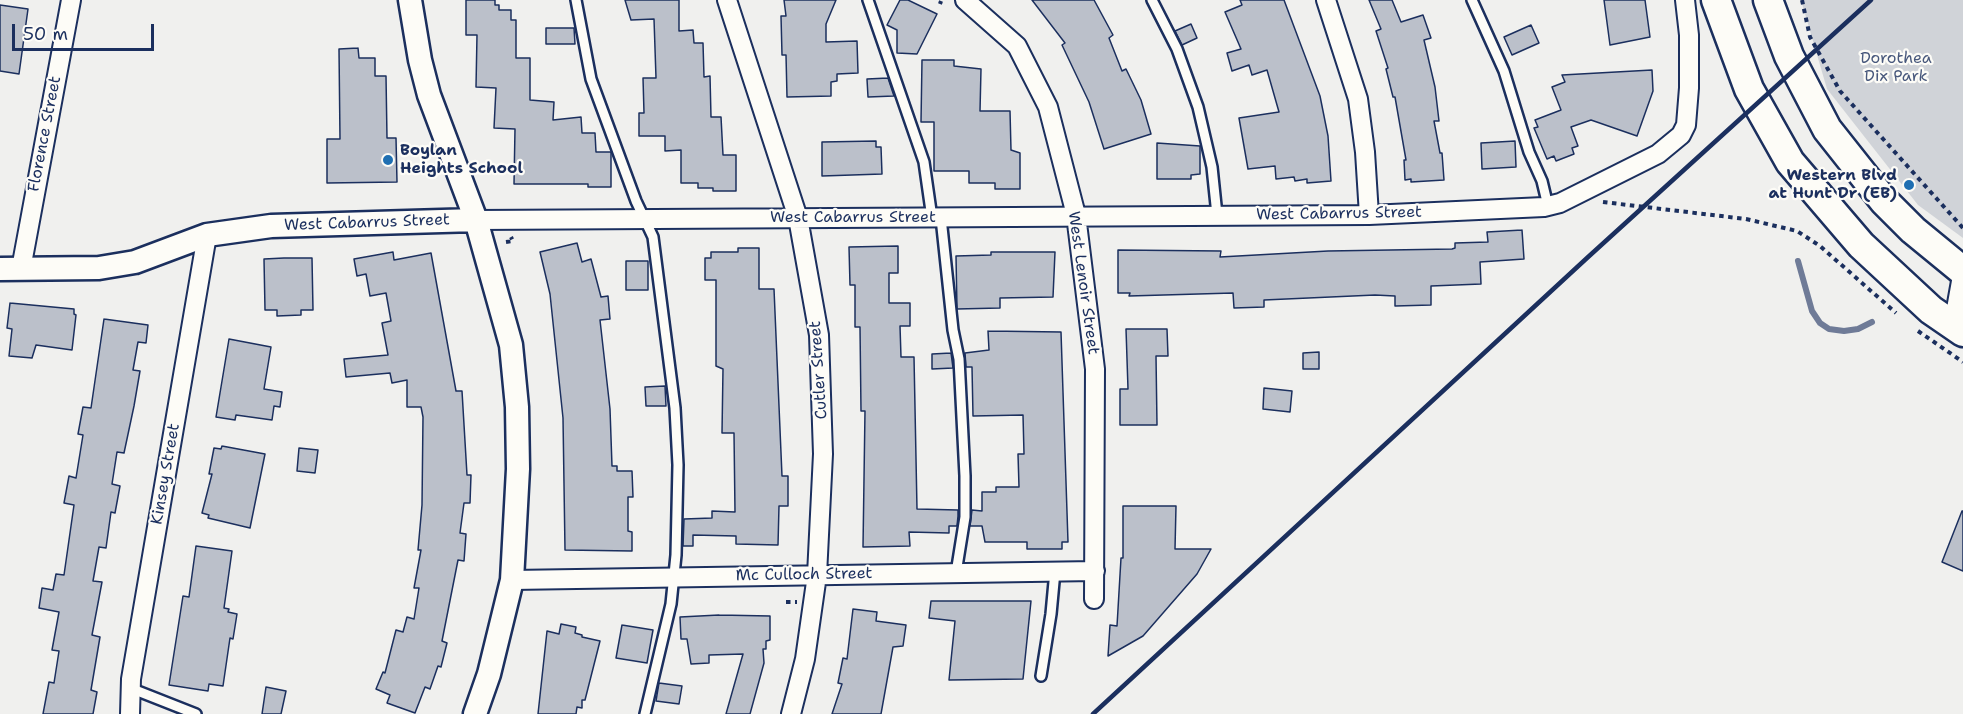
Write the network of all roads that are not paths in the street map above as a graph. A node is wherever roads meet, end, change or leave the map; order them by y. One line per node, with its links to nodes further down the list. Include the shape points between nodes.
1 (71, 0): 22 (street, Florence Street)
2 (410, 0): 20 (street, via 429,95)
3 (576, 0): 19 (lane, via 591,79)
4 (727, 0): 17 (street, Cutler Street)
5 (868, 0): 18 (lane, via 924,162)
6 (965, 0): 14 (street, West Lenoir Street, via 1017,46 1048,107)
7 (1152, 0): 15 (lane, via 1177,49 1198,107 1212,167)
8 (1326, 0): 16 (street, via 1358,99)
9 (1472, 0): 13 (lane, via 1504,71)
10 (1685, 0): 13 (street, West Cabarrus Street, via 1689,35 1686,125 1673,145)
11 (1716, 0): 24 (main road, via 1749,89 1791,162 1861,245 1916,298)
12 (1768, 0): 23 (main road, via 1789,56 1827,129 1884,201)
13 (1548, 206): 16 (street, West Cabarrus Street)
14 (1076, 215): 15 (street, West Cabarrus Street); 18 (street, West Cabarrus Street); 26 (street, West Lenoir Street, via 1095,369)
15 (1217, 215): 16 (street, West Cabarrus Street)
16 (1369, 215)
17 (798, 218): 18 (street, West Cabarrus Street); 19 (street, West Cabarrus Street); 28 (street, Cutler Street, via 819,334 824,454)
18 (937, 218): 27 (lane, via 959,359 965,517)
19 (646, 219): 20 (street, West Cabarrus Street); 29 (lane, via 653,237 675,408 678,465)
20 (476, 220): 21 (street, West Cabarrus Street, via 271,226); 30 (street, via 511,345 518,469)
21 (207, 235): 22 (street, West Cabarrus Street, via 135,262 99,268); 33 (street, Kinsey Street)
22 (10, 269)
23 (1963, 270): 24 (street)
24 (1958, 329)
25 (1055, 571): 26 (street, Mc Culloch Street); 27 (street, Mc Culloch Street); 32 (lane)
26 (1095, 571): 31 (street, West Lenoir Street)
27 (956, 573): 28 (street, Mc Culloch Street)
28 (817, 575): 29 (street, Mc Culloch Street); 38 (street, Cutler Street, via 805,658)
29 (674, 577): 30 (street, Mc Culloch Street); 37 (lane)
30 (512, 580): 36 (street)
31 (1094, 599)
32 (1041, 676)
33 (130, 688): 34 (street, Kinsey Street); 35 (lane)
34 (130, 714)
35 (196, 714)
36 (475, 714)
37 (645, 714)
38 (791, 714)

